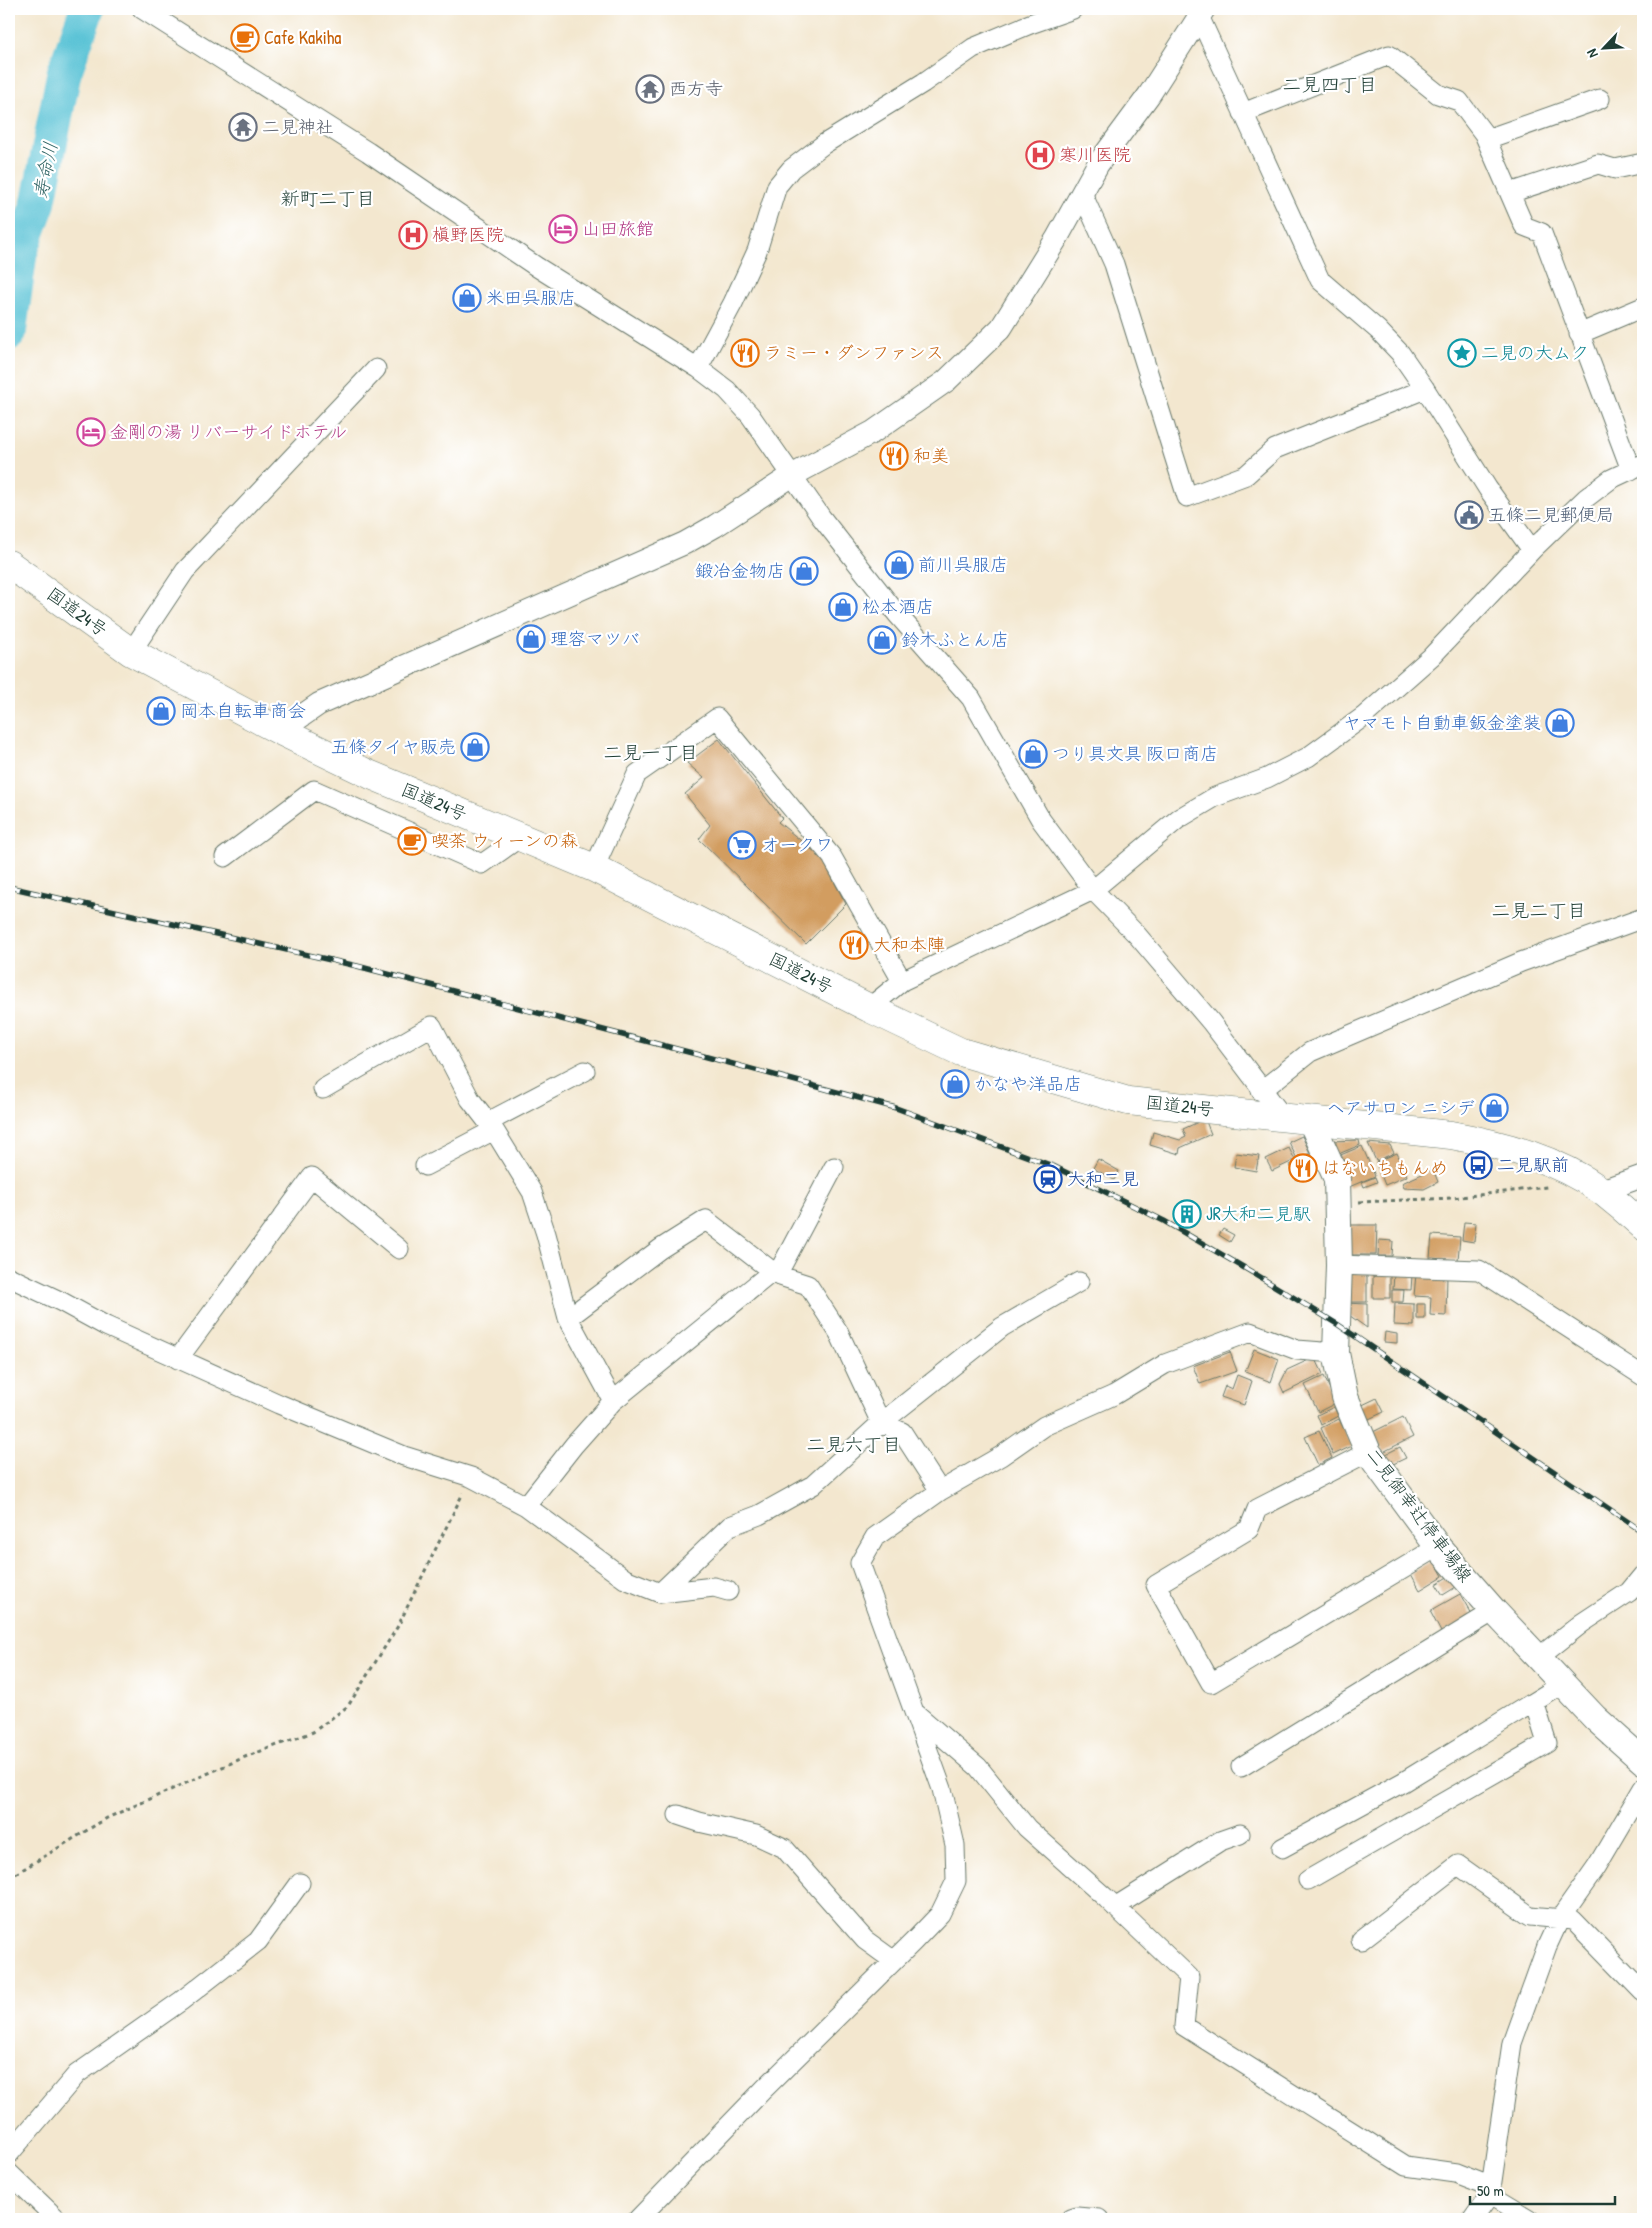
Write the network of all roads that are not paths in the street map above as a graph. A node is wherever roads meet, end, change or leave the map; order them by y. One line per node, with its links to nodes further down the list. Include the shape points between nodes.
1 (142, 9): 12 (street)
2 (1073, 9): 12 (street, via 973,48 791,168 777,186 757,251)
3 (1202, 12): 5 (street); 8 (street, via 1149,95 1098,164)
4 (1600, 98): 6 (street)
5 (1243, 113): 6 (street, via 1389,55 1438,94 1459,101); 14 (street, via 1320,280 1378,330 1400,353)
6 (1486, 139): 9 (street)
7 (1643, 163): 9 (street, via 1615,169 1598,164)
8 (1082, 193): 14 (street, via 1114,264 1187,497 1246,475 1275,449); 16 (street, via 1001,328 938,386 873,432)
9 (1510, 193): 11 (street, via 1524,226 1542,233)
10 (1643, 307): 11 (street)
11 (1579, 334): 15 (street)
12 (698, 368): 16 (street, via 727,390 750,415)
13 (376, 369): 19 (street, via 185,571)
14 (1425, 389): 17 (street, via 1488,489)
15 (1637, 467): 17 (street, via 1611,479 1586,498)
16 (792, 475): 20 (street, via 685,542 319,704); 24 (street, via 820,517 897,614 971,698 1041,820)
17 (1532, 550): 24 (street, via 1431,657 1363,717 1308,757 1267,778 1215,797 1178,819)
18 (15, 568): 19 (highway, 国道24号)
19 (131, 652): 20 (highway, 国道24号)
20 (280, 732): 21 (highway, 国道24号)
21 (519, 838): 22 (street, via 482,864 314,790); 23 (highway, 国道24号)
22 (226, 857)
23 (594, 868): 26 (street, via 637,774 717,718 832,857); 27 (highway, 国道24号)
24 (1093, 890): 26 (street); 30 (street, via 1137,935 1211,1022)
25 (1643, 918): 30 (street, via 1521,962 1310,1052)
26 (902, 981): 27 (street)
27 (869, 1008): 31 (highway, 国道24号, via 961,1052 1128,1101)
28 (585, 1070): 33 (street)
29 (323, 1089): 33 (street, via 432,1026 470,1099)
30 (1262, 1091): 31 (street)
31 (1283, 1117): 32 (highway, 国道24号)
32 (1311, 1121): 37 (highway, 国道24号, via 1451,1136 1501,1145 1549,1162); 40 (main road, 二見御幸辻停車場線, via 1337,1179)
33 (491, 1126): 34 (street); 44 (street, via 532,1192)
34 (425, 1166)
35 (834, 1167): 41 (street)
36 (1643, 1176): 37 (street)
37 (1601, 1191): 38 (highway, 国道24号)
38 (1643, 1226)
39 (399, 1249): 46 (street, via 312,1177)
40 (1339, 1265): 45 (main road, 二見御幸辻停車場線); 47 (street, via 1479,1270)
41 (774, 1274): 44 (street, via 706,1220 660,1249); 48 (street); 49 (street, via 808,1285 839,1333)
42 (9, 1277): 46 (street)
43 (1079, 1282): 49 (street, via 1002,1327)
44 (568, 1318): 48 (street)
45 (1336, 1353): 50 (main road, 二見御幸辻停車場線, via 1345,1397); 51 (street, via 1296,1350 1250,1332 1166,1364 1114,1395 1044,1426 1001,1456)
46 (178, 1359): 52 (street, via 404,1456 471,1477)
47 (1643, 1376)
48 (613, 1401): 52 (street)
49 (881, 1423): 51 (street, via 902,1432); 56 (street, via 813,1486 759,1515 730,1526)
50 (1368, 1452): 53 (main road, 二見御幸辻停車場線); 53 (street, via 1257,1509 1249,1529 1156,1585 1211,1683)
51 (940, 1491): 61 (street, via 875,1537 860,1563)
52 (526, 1506): 56 (street, via 625,1579)
53 (1438, 1547): 57 (main road, 二見御幸辻停車場線)
54 (1643, 1575): 58 (street, via 1629,1592)
55 (728, 1591): 56 (street, via 714,1587)
56 (660, 1593)
57 (1494, 1611): 58 (main road, 二見御幸辻停車場線); 63 (street)
58 (1538, 1658): 59 (main road, 二見御幸辻停車場線)
59 (1563, 1684): 60 (street); 62 (main road, 二見御幸辻停車場線)
60 (1534, 1702): 67 (street, via 1403,1782); 68 (street, via 1547,1743)
61 (913, 1711): 70 (street, via 978,1767 1027,1828); 73 (street, via 942,1789 955,1844 956,1881 940,1914)
62 (1643, 1761)
63 (1241, 1767)
64 (1643, 1788): 71 (street, via 1597,1866)
65 (678, 1815): 73 (street, via 756,1835 784,1848 865,1940)
66 (1240, 1834): 70 (street, via 1220,1841)
67 (1282, 1848)
68 (1308, 1880)
69 (300, 1883): 75 (street, via 258,1941 181,2001 77,2074)
70 (1115, 1907): 77 (street, via 1188,1977 1184,2026 1406,2166 1456,2173)
71 (1559, 1920): 72 (street, via 1530,1916 1458,1865); 74 (street, via 1573,1920); 77 (street, via 1546,1946 1512,2043)
72 (1361, 1940)
73 (894, 1961): 79 (street)
74 (1642, 1988)
75 (9, 2154)
76 (9, 2173): 78 (street)
77 (1491, 2191): 82 (street); 83 (street)
78 (57, 2219)
79 (638, 2219)
80 (1071, 2219): 81 (street)
81 (1099, 2219)
82 (1474, 2219)
83 (1530, 2219)

